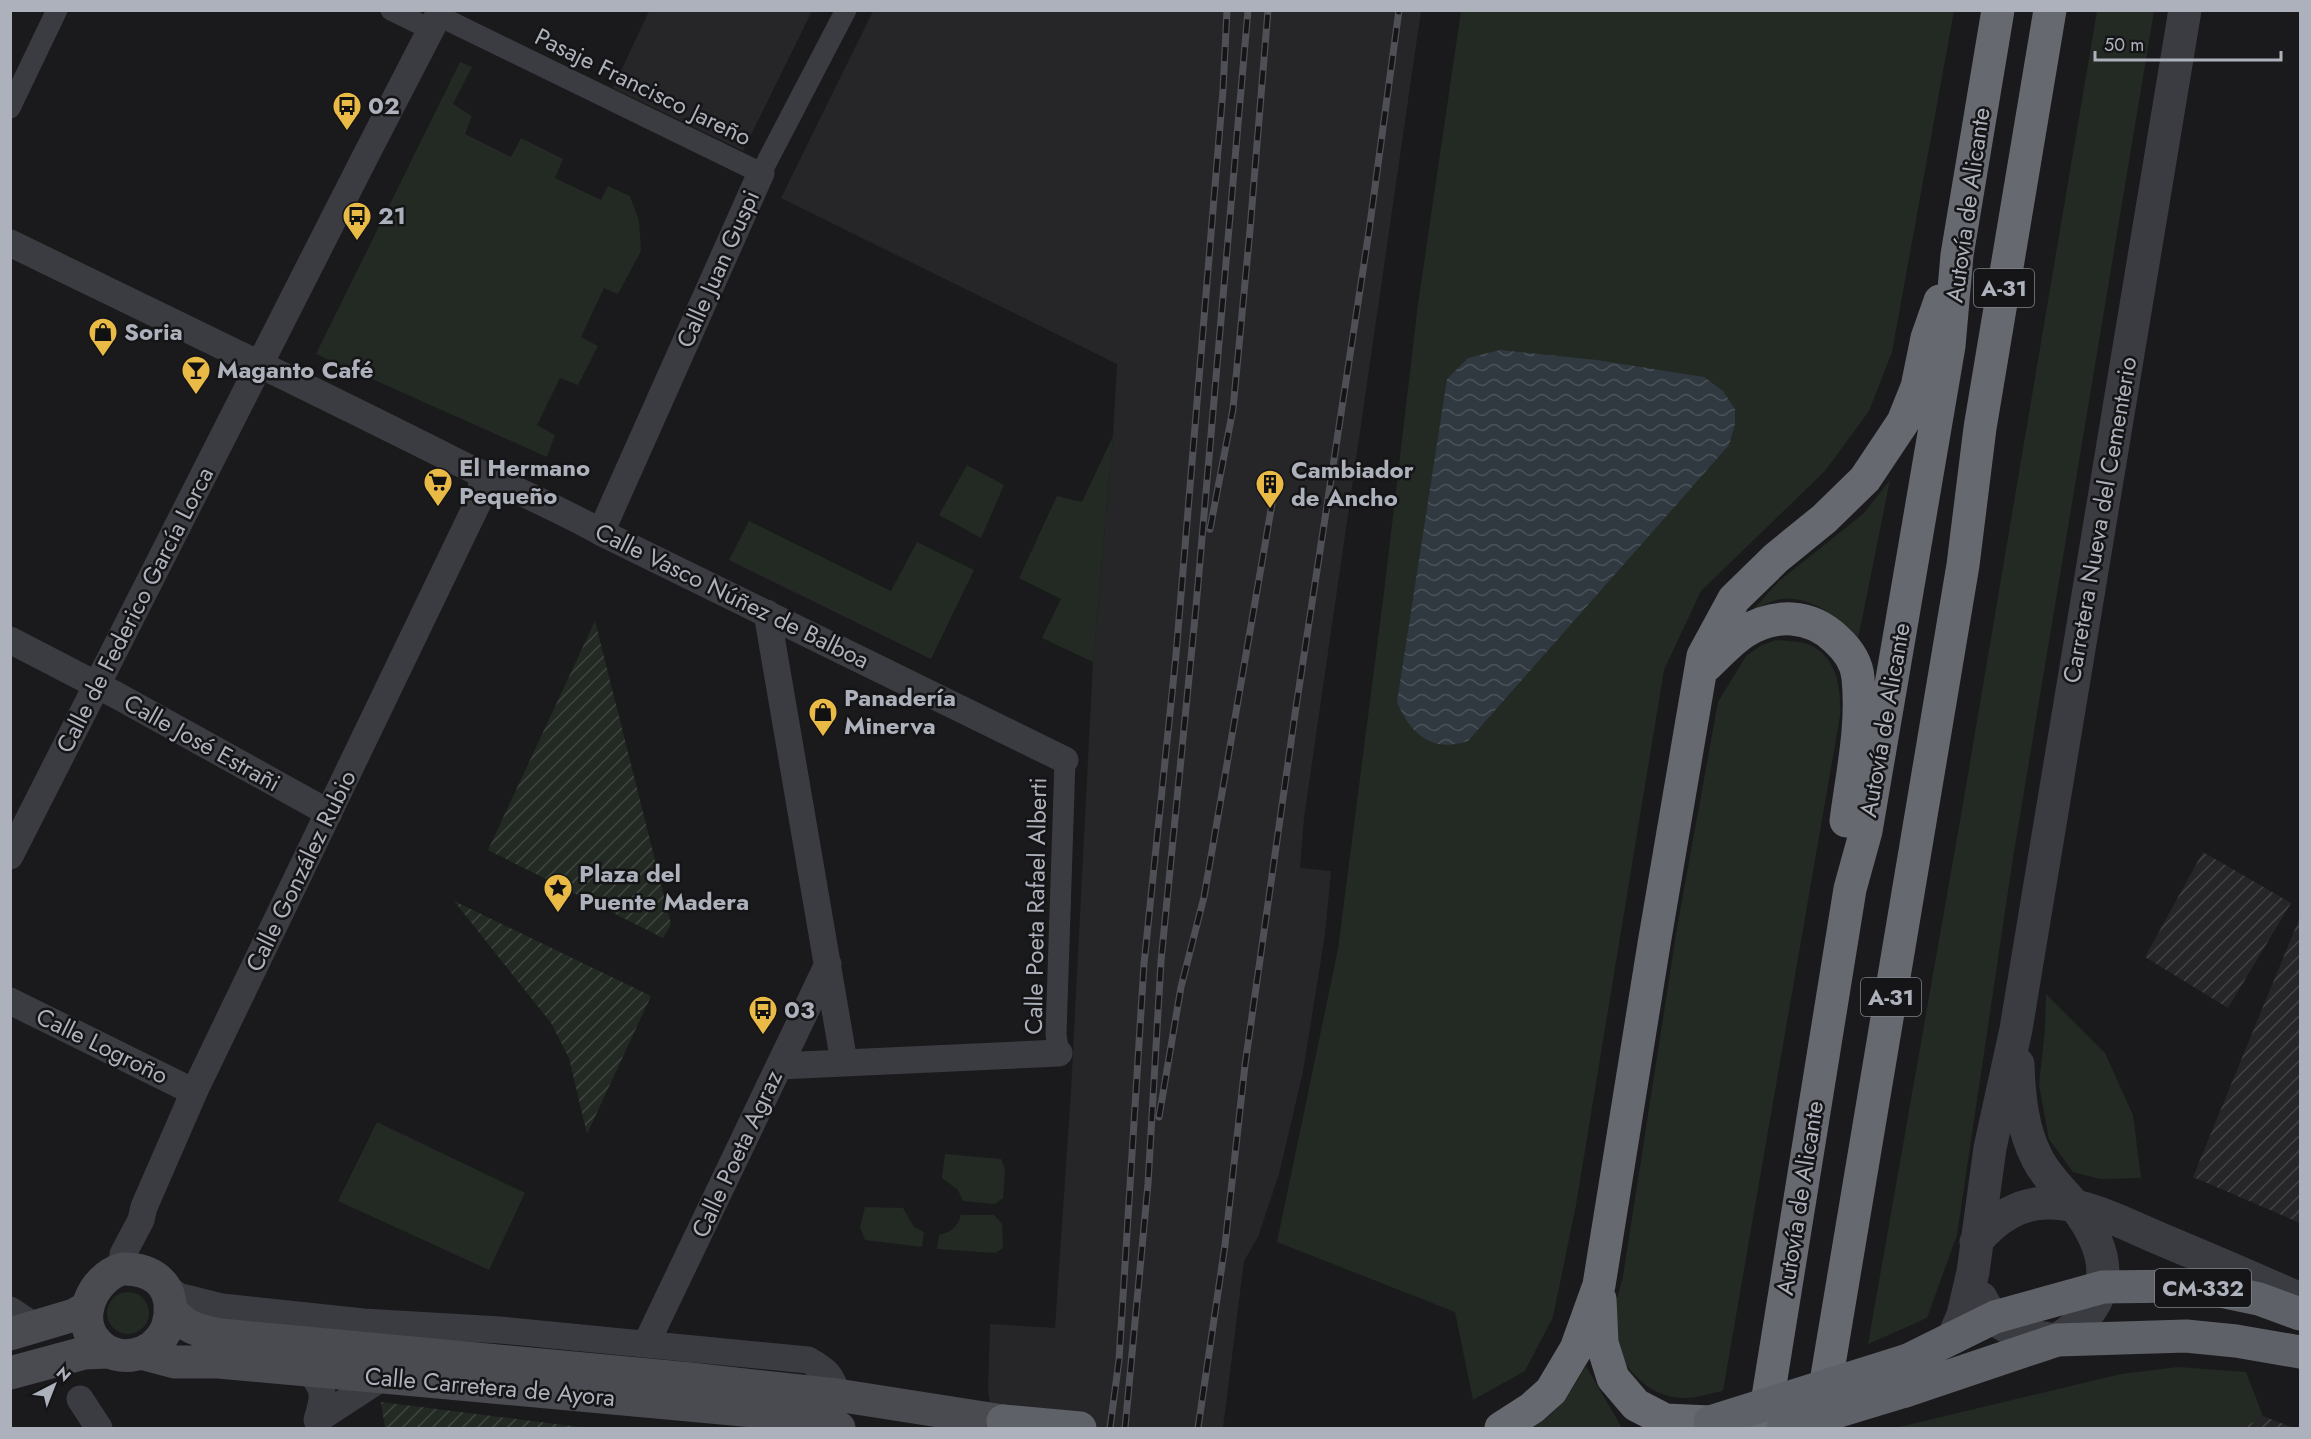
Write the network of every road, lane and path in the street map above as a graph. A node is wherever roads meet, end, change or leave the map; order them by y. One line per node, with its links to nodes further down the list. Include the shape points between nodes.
1 (57, 10): 8 (street)
2 (391, 10): 7 (street, Pasaje Francisco Jareño)
3 (846, 10): 9 (street, Calle Juan Guspi)
4 (1998, 10): 11 (highway, Autovía de Alicante / A-31)
5 (2050, 10): 62 (highway, Autovía de Alicante / A-31, via 1980,428 1961,577)
6 (2185, 10): 25 (street, Carretera Nueva del Cementerio)
7 (437, 19): 9 (street, Pasaje Francisco Jareño); 12 (street, Calle de Federico García Lorca)
8 (10, 108)
9 (761, 173): 14 (street, Calle Juan Guspi)
10 (10, 243): 12 (street, Calle Vasco Núñez de Balboa)
11 (1957, 255): 17 (highway, via 1927,338 1917,387 1903,422 1865,479 1734,599 1703,656); 22 (highway, Autovía de Alicante / A-31, via 1949,346 1866,831)
12 (260, 365): 13 (street, Calle Vasco Núñez de Balboa); 18 (street, Calle de Federico García Lorca)
13 (481, 474): 14 (street, Calle Vasco Núñez de Balboa); 20 (street, Calle González Rubio, via 482,494)
14 (601, 532): 15 (street, Calle Vasco Núñez de Balboa)
15 (767, 613): 19 (street, Calle Vasco Núñez de Balboa); 23 (street)
16 (10, 640): 18 (street, Calle José Estrañi)
17 (1701, 672): 22 (highway, via 1743,633 1784,617 1810,621 1848,650 1858,676 1859,721 1844,830); 33 (highway)
18 (97, 684): 20 (street, Calle José Estrañi); 21 (street, Calle de Federico García Lorca)
19 (1065, 760): 26 (street, Calle Poeta Rafael Alberti, via 1056,1035)
20 (329, 813): 29 (street, Calle González Rubio)
21 (10, 856)
22 (1850, 889): 60 (highway, Autovía de Alicante / A-31)
23 (828, 964): 27 (street); 28 (street, Calle Poeta Agraz)
24 (10, 1001): 29 (street, Calle Logroño)
25 (2016, 1029): 30 (street, Carretera Nueva del Cementerio, via 2026,1133 2047,1174); 31 (street, Carretera Nueva del Cementerio, via 1990,1148)
26 (1059, 1053): 27 (street)
27 (844, 1062): 28 (street)
28 (779, 1066): 43 (street, Calle Poeta Agraz)
29 (194, 1092): 32 (street, Calle González Rubio, via 123,1254)
30 (2074, 1206): 31 (street, via 2051,1203 2022,1207 2005,1215 1991,1225); 34 (street, via 2100,1249); 36 (street, via 2136,1228)
31 (1975, 1257): 39 (street, via 1976,1287); 41 (street, Carretera Nueva del Cementerio, via 1963,1315)
32 (122, 1269): 35 (main road, via 150,1273); 37 (main road, via 100,1281)
33 (1599, 1285): 55 (highway, via 1602,1343 1613,1378 1636,1404 1665,1420); 59 (highway, via 1576,1349 1551,1391)
34 (2103, 1287): 38 (highway, CM-332, via 2183,1286 2216,1290 2259,1299); 39 (highway); 42 (street, via 2084,1318)
35 (167, 1298): 43 (street, via 178,1296 222,1307 363,1322); 46 (main road, via 166,1332); 51 (main road, Calle Carretera de Ayora, via 186,1325 221,1335)
36 (2301, 1299)
37 (88, 1307): 40 (main road, via 75,1316); 44 (main road, via 87,1322 97,1343)
38 (2301, 1314)
39 (1995, 1317): 41 (highway); 42 (street, via 2019,1334)
40 (19, 1324)
41 (1953, 1338): 49 (highway)
42 (2057, 1340): 45 (highway, via 2186,1336); 49 (highway)
43 (646, 1344): 51 (street, via 808,1360 834,1380)
44 (108, 1352): 46 (main road, via 130,1356); 48 (main road, via 84,1353)
45 (2301, 1352)
46 (141, 1353): 47 (main road, Calle Carretera de Ayora, via 175,1362)
47 (310, 1371): 50 (main road, Calle Carretera de Ayora); 54 (street, via 323,1394)
48 (10, 1373)
49 (1907, 1375): 55 (highway, bridge); 61 (highway, bridge)
50 (382, 1377): 54 (street); 57 (main road, Calle Carretera de Ayora, via 765,1412)
51 (837, 1395): 53 (main road, Calle Carretera de Ayora)
52 (80, 1399): 56 (street)
53 (1003, 1420): 58 (highway)
54 (312, 1424)
55 (1700, 1425)
56 (99, 1428)
57 (838, 1428)
58 (1080, 1428)
59 (1501, 1428)
60 (1763, 1428)
61 (1783, 1428)
62 (1818, 1428)

